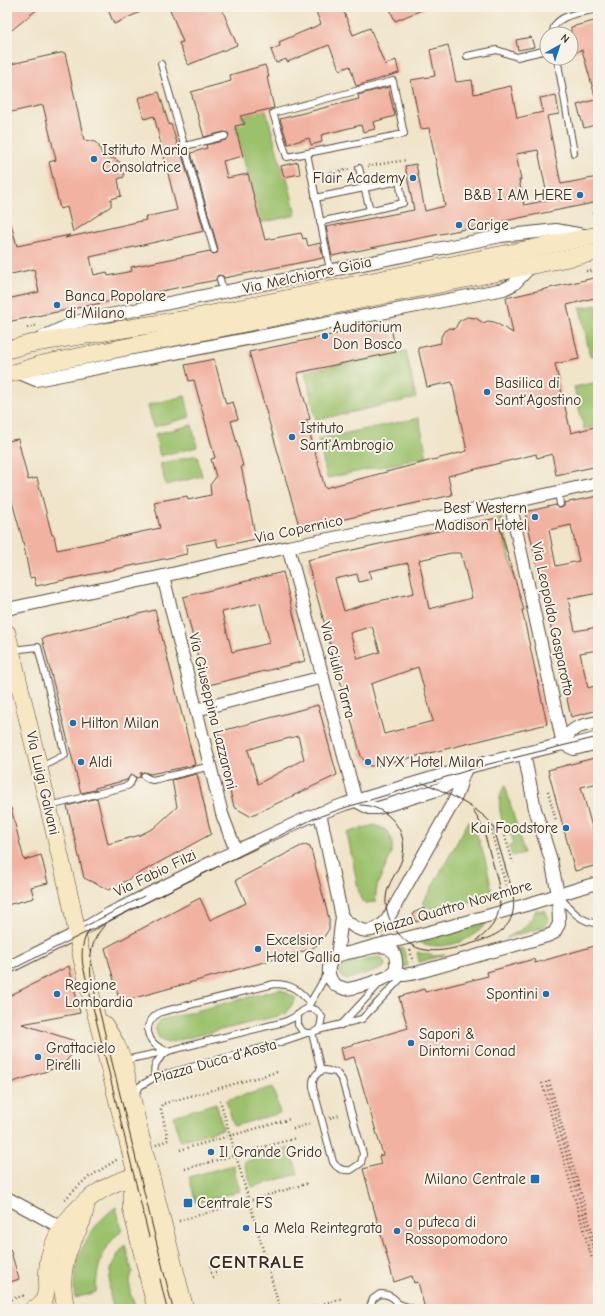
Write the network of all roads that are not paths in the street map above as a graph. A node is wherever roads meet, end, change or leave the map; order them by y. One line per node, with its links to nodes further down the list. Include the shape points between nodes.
1 (598, 9): 2 (lane, via 565,17 558,20)
2 (554, 26)
3 (539, 52): 4 (lane, via 517,57 497,50)
4 (467, 56)
5 (161, 64): 8 (lane)
6 (558, 66): 9 (lane)
7 (225, 136): 8 (lane)
8 (185, 146): 17 (lane)
9 (574, 153)
10 (307, 154): 10 (lane, via 287,157 272,113 393,81 404,134); 13 (lane)
11 (359, 168): 12 (lane)
12 (365, 188): 13 (lane); 14 (lane); 14 (lane, via 399,181 403,203)
13 (316, 198): 15 (lane)
14 (370, 210): 15 (lane)
15 (320, 222): 18 (lane)
16 (595, 241): 18 (street, Via Melchiorre Gioia, via 556,230 501,236); 21 (street, Via Melchiorre Gioia, via 187,318); 23 (street, via 532,265 42,364)
17 (214, 250)
18 (330, 270): 20 (street, Via Melchiorre Gioia)
19 (220, 279): 20 (lane)
20 (223, 292): 21 (street, Via Melchiorre Gioia, via 75,322)
21 (29, 344): 22 (street, Via Melchiorre Gioia)
22 (7, 350)
23 (12, 373)
24 (598, 483): 25 (street, Via Copernico)
25 (558, 492): 26 (street, Via Copernico); 27 (lane)
26 (510, 502): 28 (street, Via Copernico); 38 (street, Via Leopoldo Gasparotto)
27 (560, 504)
28 (288, 547): 29 (street, Via Copernico); 33 (street, Via Giulio Tarra)
29 (164, 576): 30 (street, Via Copernico); 34 (street, Via Giuseppina Lazzaroni)
30 (7, 610)
31 (7, 633): 32 (street, Via Luigi Galvani)
32 (11, 650): 41 (street, Via Luigi Galvani); 41 (lane, via 38,647 65,755)
33 (324, 677): 34 (street); 45 (street, Via Giulio Tarra)
34 (196, 710): 40 (street, Via Giuseppina Lazzaroni)
35 (598, 722): 38 (street, via 575,728 567,735)
36 (598, 735): 38 (lane)
37 (598, 743): 38 (street, via 574,749)
38 (563, 744): 39 (street)
39 (524, 753): 42 (street); 50 (street, via 535,809 551,860)
40 (211, 766): 43 (lane, via 154,780); 48 (street, Via Giuseppina Lazzaroni, via 224,823)
41 (39, 768): 46 (street, Via Luigi Galvani)
42 (466, 769): 45 (street); 45 (street, via 456,780 440,788 378,808 369,808); 51 (street, Piazza Quattro Novembre, via 455,799 387,920 369,932 353,926)
43 (144, 776)
44 (132, 779): 46 (lane, via 127,786)
45 (356, 801): 47 (street)
46 (48, 806): 53 (street, Via Luigi Galvani)
47 (320, 813): 48 (street, Via Fabio Filzi); 51 (street)
48 (236, 851): 53 (street, Via Fabio Filzi, via 100,918)
49 (598, 883): 50 (street, Piazza Quattro Novembre)
50 (558, 894): 52 (lane, via 583,919); 54 (street, Piazza Quattro Novembre, via 509,910); 58 (street, via 559,924 551,935 416,973)
51 (342, 917): 55 (street)
52 (598, 923)
53 (77, 934): 56 (street, Via Fabio Filzi); 64 (street, via 96,1013 116,1044)
54 (356, 951): 55 (street, Piazza Quattro Novembre); 58 (street, Piazza Quattro Novembre, via 382,945 389,948 396,957 397,964)
55 (337, 956): 57 (street)
56 (7, 968)
57 (329, 970): 58 (street, via 332,982 344,988); 59 (lane, Piazza Duca d'Aosta)
58 (393, 976): 61 (lane); 61 (lane, Piazza Duca d'Aosta, via 362,1019)
59 (309, 1005): 60 (lane, Piazza Duca d'Aosta); 62 (lane, Piazza Duca d'Aosta, via 322,1017 320,1027); 63 (lane, Piazza Duca d'Aosta, via 299,991 286,985 274,984 161,1012 150,1022 148,1031 154,1044)
60 (298, 1015): 62 (lane, Piazza Duca d'Aosta, via 298,1025 303,1032); 63 (lane, Piazza Duca d'Aosta, via 284,1022)
61 (341, 1025): 62 (lane, Piazza Duca d'Aosta)
62 (312, 1032): 65 (lane, Piazza Duca d'Aosta); 66 (lane, Piazza Duca d'Aosta)
63 (168, 1051): 64 (lane, Piazza Duca d'Aosta); 66 (lane, via 154,1065)
64 (116, 1062): 67 (street); 68 (street)
65 (321, 1071): 65 (lane, via 312,1081 333,1162 340,1169 351,1170 361,1163 363,1154 342,1080 332,1071)
66 (155, 1077): 67 (lane, Piazza Duca d'Aosta, via 140,1086)
67 (132, 1100): 68 (street)
68 (144, 1175): 70 (street, via 123,1179 110,1185); 75 (street, via 131,1195 131,1207); 76 (street); 77 (street)
69 (7, 1198): 71 (street)
70 (86, 1202): 71 (street); 74 (street, via 82,1223 71,1243 66,1260 63,1285)
71 (62, 1228): 72 (street, via 50,1257 43,1303)
72 (36, 1305)
73 (399, 1306): 78 (lane, via 396,1300 380,1294 373,1299); 79 (lane)
74 (66, 1309)
75 (156, 1309)
76 (170, 1309)
77 (184, 1309)
78 (369, 1309)
79 (414, 1309)

